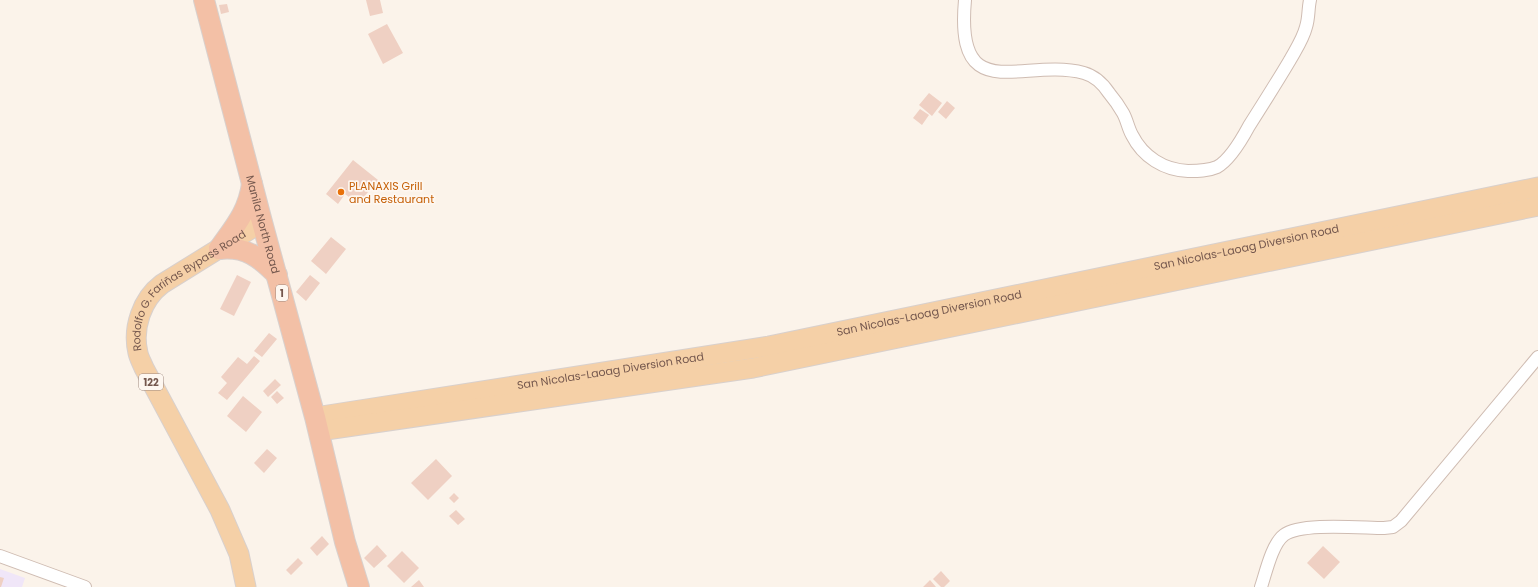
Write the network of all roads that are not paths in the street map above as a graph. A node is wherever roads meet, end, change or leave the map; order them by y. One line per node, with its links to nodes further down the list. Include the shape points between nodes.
1 (965, 0): 2 (street, via 965,37 968,49 977,63 997,72 1068,70 1093,76 1103,84 1113,98 1123,113 1132,136 1150,159 1185,171 1200,171 1218,166 1242,138 1302,39)
2 (1310, 0)
3 (209, 1): 4 (highway, Manila North Road / 1)
4 (252, 184): 7 (highway, Manila North Road / 1); 8 (highway, via 250,199 239,221)
5 (1538, 188): 11 (main road, San Nicolas-Laoag Diversion Road, via 769,346)
6 (1538, 206): 11 (main road, San Nicolas-Laoag Diversion Road, via 753,368)
7 (262, 222): 8 (main road, Rodolfo G. Fariñas Bypass Road / 122); 9 (highway, Manila North Road / 1)
8 (219, 249): 9 (highway, via 246,251); 14 (main road, Rodolfo G. Fariñas Bypass Road / 122, via 153,291 141,313 136,339 138,354 144,368 220,510 239,554)
9 (277, 274): 11 (highway, Manila North Road / 1)
10 (1538, 357): 16 (street, via 1401,521 1393,527 1384,528 1324,527 1284,534 1273,551)
11 (317, 424): 15 (highway, Manila North Road / 1, via 345,542)
12 (0, 556): 13 (street)
13 (85, 587)
14 (246, 587)
15 (359, 587)
16 (1261, 587)

